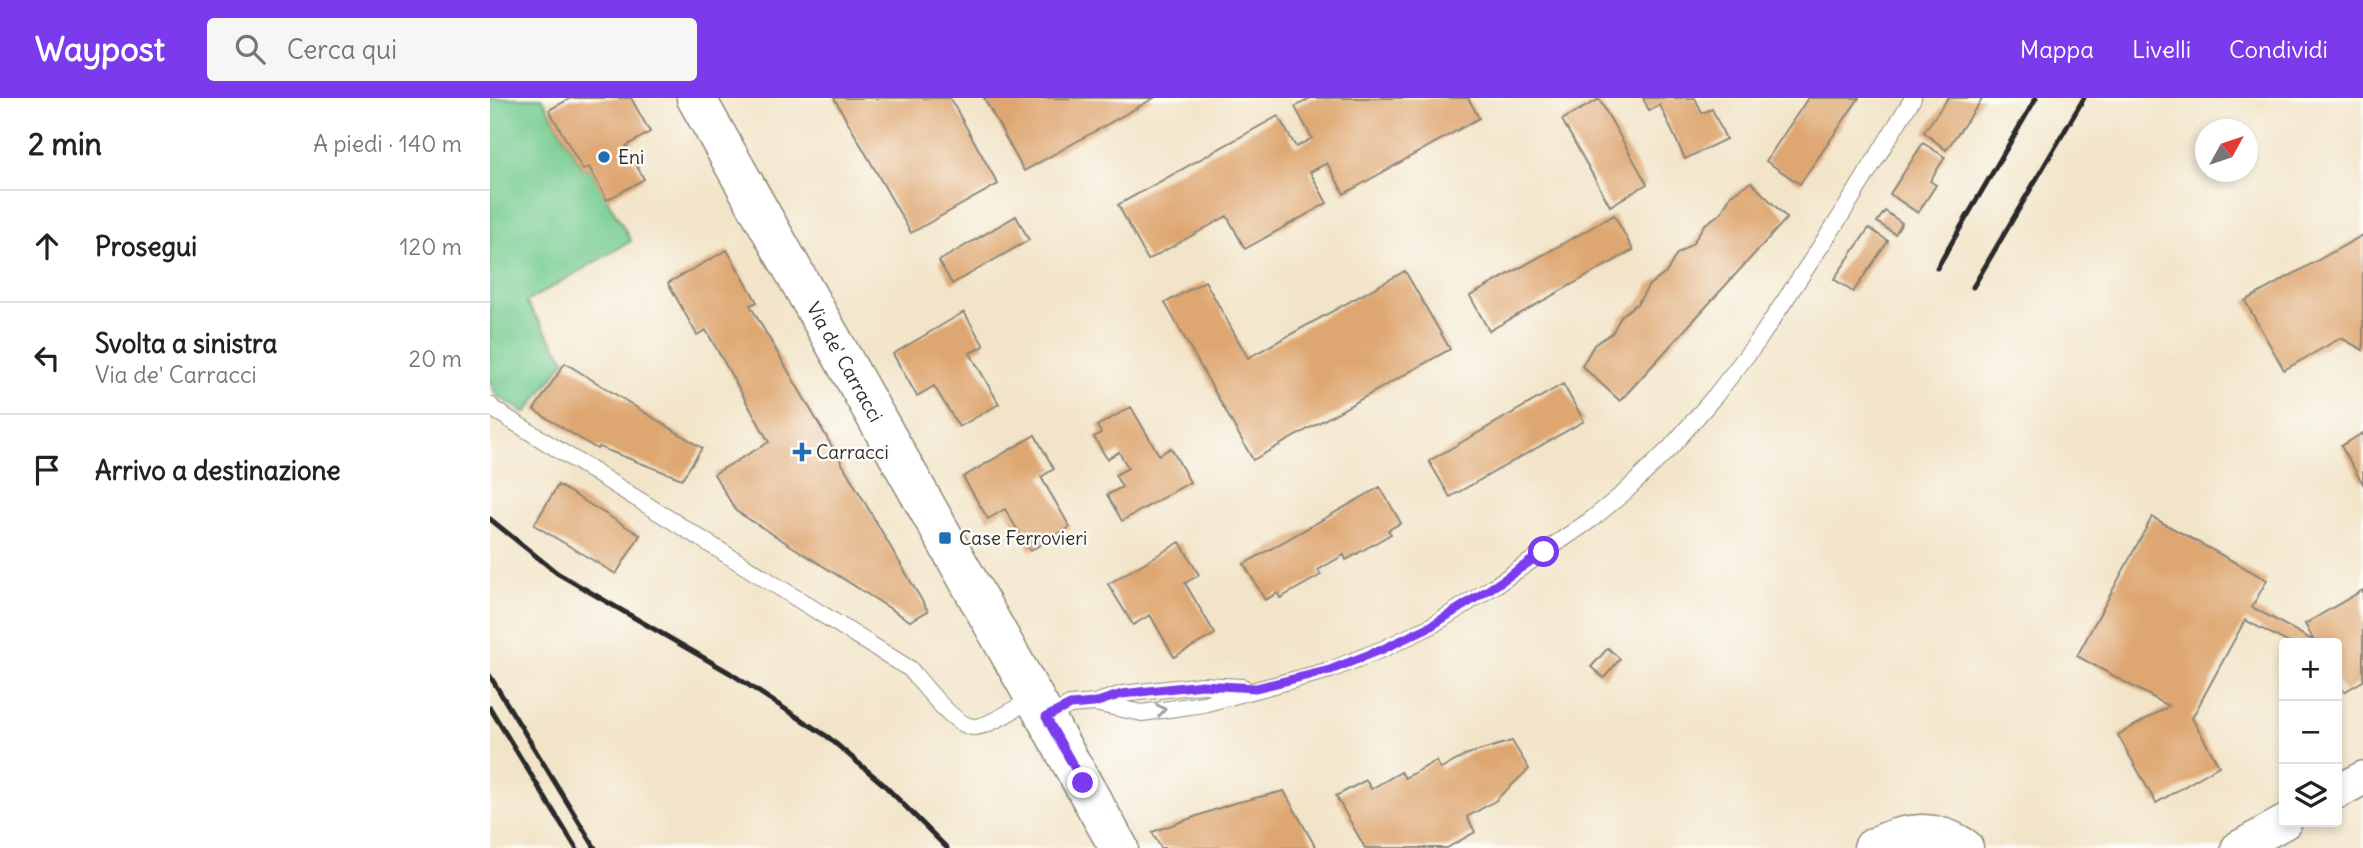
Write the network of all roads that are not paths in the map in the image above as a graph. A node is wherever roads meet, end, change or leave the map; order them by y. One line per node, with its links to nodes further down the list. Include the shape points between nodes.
1 (696, 98): 4 (street, Via de' Carracci)
2 (1913, 98): 4 (lane, via 1758,341 1671,447 1591,519 1431,626 1330,670 1256,688 1202,685)
3 (490, 405): 4 (lane, via 910,669 965,725 984,725)
4 (1040, 707): 8 (street, Via de' Carracci)
5 (2363, 778): 6 (street)
6 (2342, 789)
7 (2279, 825): 11 (street)
8 (1119, 848)
9 (1873, 848): 10 (street, via 1910,833 1933,834)
10 (1964, 848)
11 (2238, 848)

